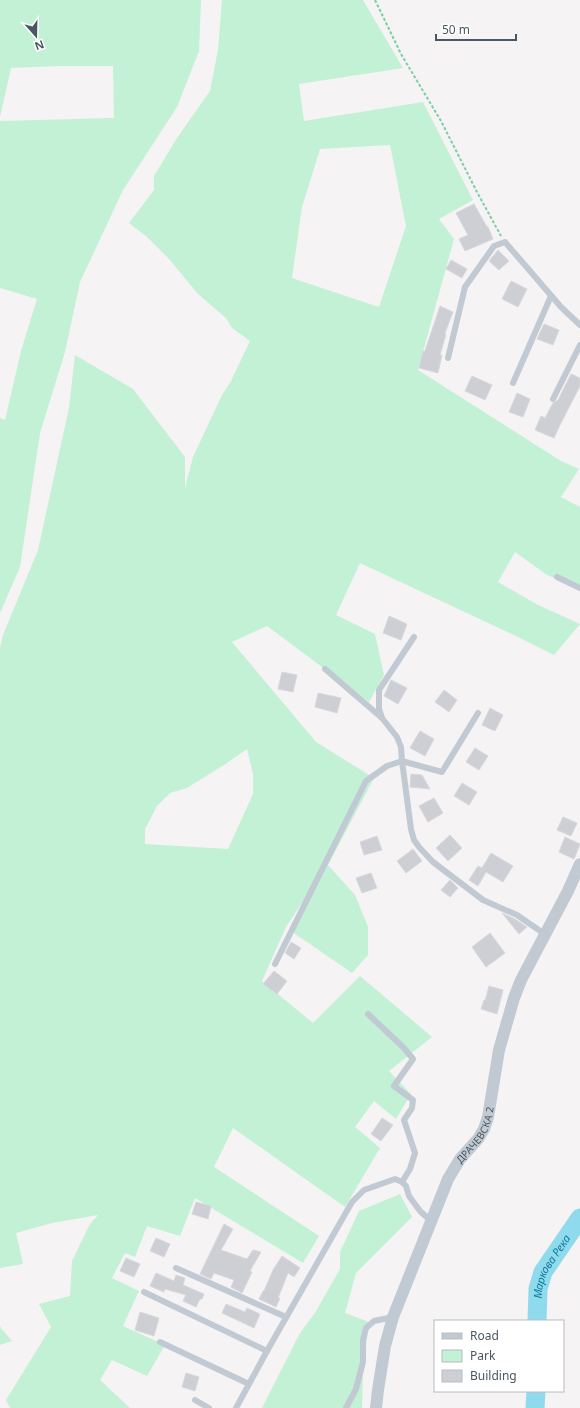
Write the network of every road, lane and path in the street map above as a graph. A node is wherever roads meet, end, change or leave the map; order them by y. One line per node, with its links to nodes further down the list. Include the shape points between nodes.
1 (375, 0): 2 (path, via 401,54 441,121)
2 (504, 242): 3 (lane); 6 (lane, via 494,246 464,287)
3 (551, 296): 4 (lane); 7 (lane)
4 (580, 325)
5 (580, 345): 8 (lane)
6 (448, 358)
7 (513, 384)
8 (553, 399)
9 (557, 577): 10 (lane)
10 (580, 588)
11 (414, 637): 14 (lane, via 379,690 379,709)
12 (326, 669): 14 (lane)
13 (478, 713): 15 (lane, via 442,772)
14 (382, 718): 15 (lane, via 397,736)
15 (402, 761): 17 (lane, via 411,829 419,847 433,862 483,900 518,915); 18 (lane, via 387,766 366,781)
16 (580, 864): 17 (street, ДРАЧЕВСКА 2)
17 (546, 935): 21 (street, ДРАЧЕВСКА 2, via 514,998 499,1050 484,1129 448,1179)
18 (275, 964)
19 (368, 1014): 20 (lane, via 413,1059 394,1086 413,1100 412,1108 404,1120 415,1153)
20 (402, 1182): 21 (lane, via 420,1211); 24 (lane, via 395,1179 364,1190 352,1202)
21 (431, 1221): 25 (street, ДРАЧЕВСКА 2)
22 (176, 1268): 24 (lane)
23 (144, 1292): 27 (lane)
24 (286, 1317): 27 (lane)
25 (393, 1317): 32 (lane, via 374,1321 366,1328 363,1362 356,1389); 33 (street, ДРАЧЕВСКА 2, via 385,1346)
26 (160, 1342): 28 (lane)
27 (267, 1351): 28 (lane)
28 (249, 1384): 31 (lane)
29 (195, 1400): 30 (lane)
30 (209, 1408)
31 (236, 1408)
32 (346, 1408)
33 (376, 1408)

